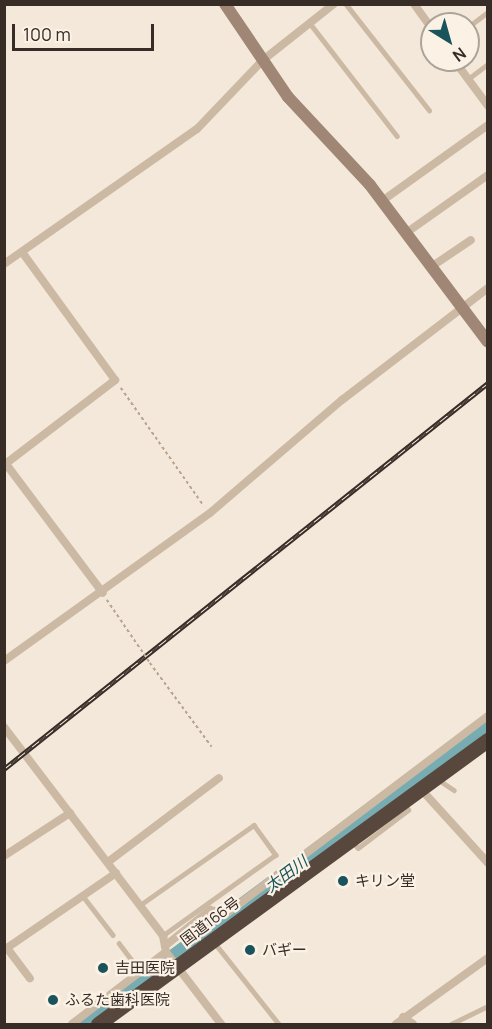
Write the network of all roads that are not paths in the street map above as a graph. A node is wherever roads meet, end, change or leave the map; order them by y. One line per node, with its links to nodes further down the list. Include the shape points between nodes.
1 (225, 4): 5 (street)
2 (334, 4): 4 (street)
3 (345, 4): 10 (lane)
4 (307, 21): 5 (street); 12 (lane)
5 (262, 60): 14 (street, via 320,136); 17 (street, via 198,129)
6 (488, 64): 8 (lane)
7 (463, 72): 8 (street)
8 (468, 79): 9 (street)
9 (486, 101)
10 (429, 110)
11 (488, 125): 14 (street)
12 (397, 136)
13 (488, 175): 15 (street)
14 (382, 201): 15 (street)
15 (406, 233): 19 (street)
16 (471, 240): 19 (street)
17 (22, 252): 18 (street); 23 (street, via 115,380)
18 (4, 264)
19 (431, 267): 21 (street)
20 (488, 288): 21 (street)
21 (460, 306): 22 (street); 24 (street, via 210,513)
22 (488, 342)
23 (5, 465): 24 (street)
24 (103, 593): 25 (street)
25 (4, 661)
26 (488, 716): 45 (street, via 226,914 210,910)
27 (4, 727): 33 (street)
28 (488, 740): 29 (highway, 国道166号)
29 (432, 776): 31 (highway, 国道166号); 32 (lane)
30 (219, 778): 35 (street)
31 (418, 787): 36 (street); 42 (highway, 国道166号, via 354,843)
32 (454, 790)
33 (70, 813): 34 (street); 35 (street)
34 (4, 856)
35 (108, 862): 37 (street)
36 (488, 863)
37 (116, 873): 38 (street); 39 (street)
38 (83, 896): 40 (lane); 44 (street)
39 (140, 905): 41 (street); 41 (lane, via 254,825 276,855)
40 (113, 935)
41 (163, 936): 45 (street)
42 (213, 941): 47 (highway, 国道166号); 56 (lane)
43 (119, 943): 48 (lane)
44 (6, 949): 49 (street)
45 (166, 951): 47 (street); 48 (street)
46 (488, 958): 52 (street)
47 (176, 965): 50 (highway, 国道166号); 55 (street)
48 (141, 972): 50 (street)
49 (30, 978)
50 (132, 987): 53 (street); 54 (highway, 国道166号)
51 (488, 1006): 59 (lane)
52 (403, 1017): 57 (street); 58 (street)
53 (74, 1024)
54 (98, 1024)
55 (221, 1024)
56 (279, 1024)
57 (396, 1024)
58 (413, 1024)
59 (451, 1024)

